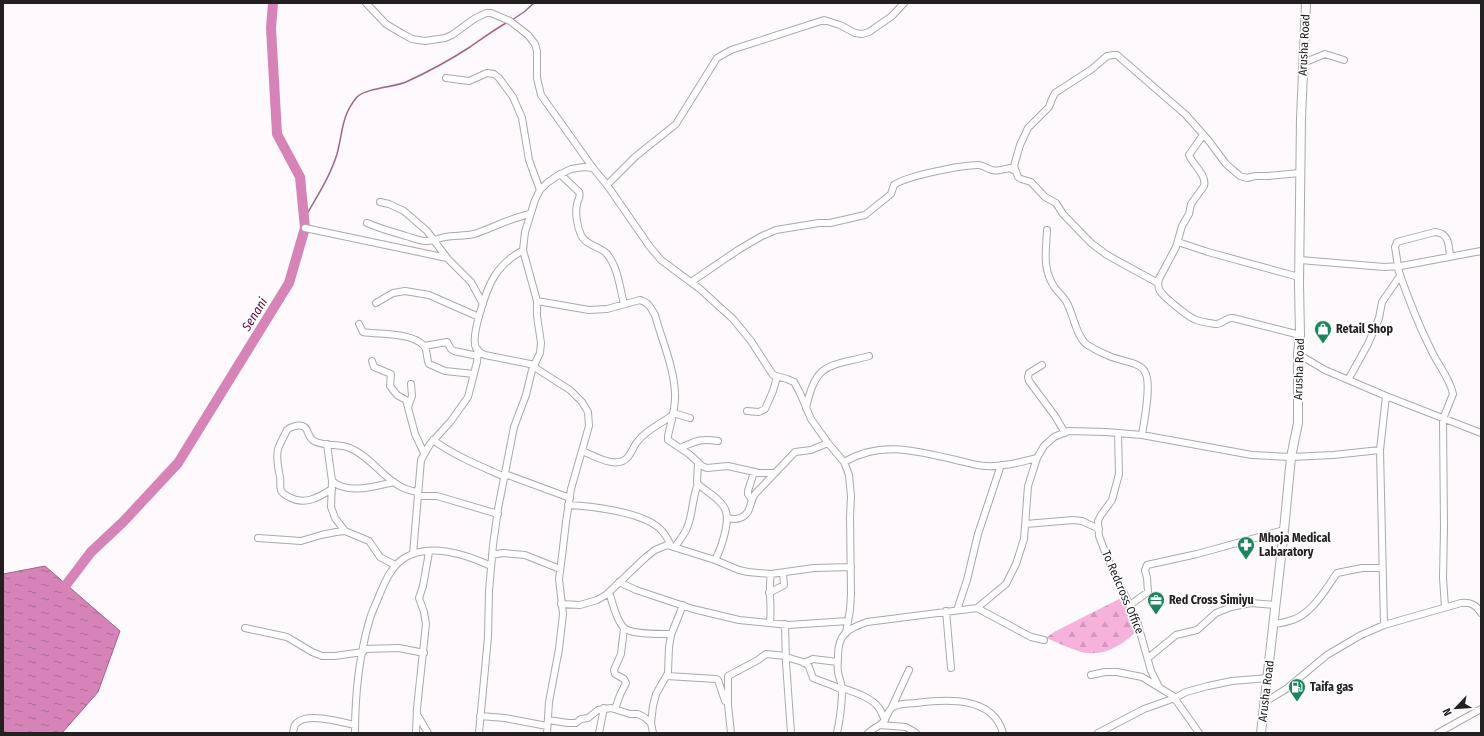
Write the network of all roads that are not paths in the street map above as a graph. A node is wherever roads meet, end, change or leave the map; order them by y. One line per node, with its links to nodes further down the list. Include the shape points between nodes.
1 (366, 3): 8 (street, via 392,28 412,39 425,41 452,35 486,13 497,15 514,24 535,44 541,95)
2 (904, 3): 12 (street, via 892,16 869,32 855,33 824,20 731,50 717,58 676,124 635,157)
3 (1306, 3): 5 (main road, Arusha Road)
4 (1344, 60): 5 (street, via 1325,54)
5 (1303, 63): 10 (main road, Arusha Road)
6 (446, 78): 13 (street, via 469,81 487,73 499,78 513,97 522,118 529,160)
7 (1203, 135): 9 (street, via 1186,115 1114,54 1107,56 1055,93 1050,107 1028,128 1020,145); 10 (street, via 1226,164 1240,176 1247,178); 20 (street, via 1189,155 1205,183 1192,204)
8 (593, 168): 11 (street, via 575,168); 12 (street)
9 (1015, 171): 29 (street, via 1010,168 997,171 975,165 952,167 906,179 894,185 891,194 865,215 830,223 776,230 738,250); 30 (street, via 1021,179 1031,182 1045,197 1056,203 1091,243 1107,255)
10 (1300, 173): 25 (main road, Arusha Road)
11 (560, 174): 13 (street); 34 (street, via 580,192 576,211 580,234 587,243 609,257)
12 (607, 185): 29 (street, via 661,260)
13 (540, 190): 15 (street)
14 (380, 202): 19 (street, via 404,211)
15 (530, 214): 19 (street, via 473,234); 21 (street)
16 (367, 223): 19 (street, via 417,240)
17 (305, 228): 24 (street)
18 (1047, 230): 59 (street, via 1045,260 1048,276 1067,303 1085,343 1109,356 1140,366 1145,372 1147,394)
19 (434, 240): 24 (street)
20 (1178, 242): 28 (street); 30 (street)
21 (523, 250): 31 (street); 33 (street, via 512,256 493,278)
22 (1481, 251): 23 (street)
23 (1450, 257): 26 (street); 26 (street, via 1447,238 1440,232 1435,232 1397,242 1395,247)
24 (447, 258): 33 (street, via 471,282)
25 (1300, 260): 26 (street); 28 (main road, Arusha Road)
26 (1398, 266): 27 (street)
27 (1400, 276): 47 (street, via 1382,302 1379,318 1368,344); 55 (street, via 1420,328 1452,389 1453,394)
28 (1299, 277): 37 (main road, Arusha Road)
29 (691, 282): 46 (street, via 733,319 751,341 768,370)
30 (1158, 283): 37 (street, via 1160,292 1186,315 1196,320 1216,324 1233,318)
31 (536, 301): 34 (street, via 589,310 607,309); 44 (street, via 541,343 540,354)
32 (376, 303): 35 (street, via 405,291 429,295)
33 (483, 304): 35 (street)
34 (624, 304): 53 (street, via 644,301 655,315 673,375)
35 (479, 317): 39 (street, via 474,340)
36 (359, 324): 38 (street, via 362,332 410,337)
37 (1300, 335): 40 (main road, Arusha Road)
38 (424, 346): 39 (street, via 447,342 454,351); 45 (street, via 429,364 445,371)
39 (478, 354): 44 (street); 45 (street)
40 (1298, 354): 47 (street); 68 (main road, Arusha Road, via 1298,423)
41 (869, 356): 51 (street, via 826,368 815,379)
42 (372, 361): 50 (street, via 374,367 391,374 390,386 397,395 406,400)
43 (1042, 365): 56 (street, via 1029,373 1029,382)
44 (534, 366): 66 (street, via 570,390 588,412 589,426); 75 (street, via 514,427)
45 (474, 374): 60 (street, via 466,401)
46 (777, 377): 51 (street, via 794,382); 52 (street, via 764,409 759,412)
47 (1348, 380): 49 (street)
48 (411, 384): 50 (street, via 412,396)
49 (1386, 396): 55 (street); 65 (street)
50 (408, 407): 67 (street, via 415,434)
51 (806, 408): 62 (street)
52 (747, 411)
53 (673, 414): 54 (street); 64 (street, via 668,440); 66 (street, via 638,441 623,462 609,461)
54 (690, 418)
55 (1443, 418): 58 (street); 110 (street)
56 (1065, 433): 57 (street); 69 (street, via 1054,437 1044,446)
57 (1118, 433): 59 (street); 87 (street, To Redcross Office, via 1119,474 1112,500 1098,521)
58 (1481, 433)
59 (1142, 435): 68 (street, via 1252,455)
60 (433, 440): 67 (street); 75 (street, via 458,456)
61 (718, 441): 64 (street, via 698,440)
62 (828, 443): 71 (street); 74 (street, via 811,450 795,452)
63 (327, 444): 76 (street); 77 (street, via 344,445 352,449); 79 (street, via 311,438 304,426 299,425 287,430 278,451 280,490 294,500 303,501 311,500)
64 (680, 448): 70 (street)
65 (1380, 450): 68 (street); 99 (street)
66 (582, 451): 81 (street)
67 (424, 453): 80 (street)
68 (1291, 457): 88 (main road, Arusha Road)
69 (1037, 458): 72 (street); 86 (street, via 1028,486)
70 (698, 462): 73 (street, via 707,468 728,466); 78 (street)
71 (844, 462): 72 (street, via 867,451 887,448 906,449 975,465); 98 (street, via 849,475 851,496)
72 (1001, 465): 112 (street)
73 (754, 472): 74 (street); 82 (street, via 748,491)
74 (775, 473): 82 (street)
75 (505, 475): 81 (street); 84 (street)
76 (332, 481): 77 (street, via 346,488 380,486); 79 (street)
77 (394, 482): 80 (street)
78 (698, 484): 85 (street, via 724,507); 91 (street, via 687,528)
79 (332, 488): 89 (street, via 332,512)
80 (418, 494): 84 (street, via 437,496); 93 (street)
81 (570, 498): 83 (street)
82 (752, 500): 85 (street, via 750,510 744,516)
83 (568, 505): 91 (street, via 627,513 658,527); 100 (street)
84 (498, 514): 94 (street)
85 (727, 519): 95 (street, via 723,541)
86 (1026, 524): 87 (street, via 1072,520 1082,521); 111 (street, via 1016,564 1006,584)
87 (1099, 530): 108 (street, To Redcross Office, via 1107,557)
88 (1284, 530): 108 (street, via 1147,565 1145,570 1148,592); 109 (main road, Arusha Road)
89 (345, 531): 90 (street, via 301,541); 96 (street, via 369,541 380,557)
90 (258, 538)
91 (673, 547): 95 (street); 103 (street, via 667,545 656,550)
92 (429, 552): 93 (street); 97 (street, via 463,556); 126 (street, via 419,598 426,624)
93 (413, 554): 96 (street)
94 (492, 555): 97 (street); 100 (street, via 525,555)
95 (715, 560): 102 (street, via 739,570)
96 (394, 566): 125 (street, via 383,585 369,621)
97 (491, 566): 146 (street, via 488,637)
98 (851, 567): 101 (street, via 814,568); 115 (street)
99 (1382, 568): 118 (street, via 1362,568 1337,573 1321,597 1307,611 1291,621); 119 (street)
100 (560, 569): 106 (street)
101 (783, 573): 102 (street); 105 (street, via 784,584)
102 (771, 574): 105 (street)
103 (619, 582): 104 (street); 107 (street)
104 (609, 592): 106 (street, via 590,603); 121 (street, via 617,618)
105 (769, 594): 116 (street)
106 (561, 604): 149 (street, via 563,614 559,649)
107 (683, 605): 116 (street, via 739,620); 123 (street)
108 (1130, 605): 128 (street, To Redcross Office)
109 (1276, 605): 118 (main road, Arusha Road); 128 (street, via 1252,603 1216,613 1196,630 1176,635)
110 (1445, 607): 114 (street, via 1468,603 1476,606); 119 (street)
111 (977, 608): 112 (street); 124 (street, via 1031,637)
112 (957, 610): 113 (street)
113 (946, 611): 122 (street, via 867,622); 131 (street)
114 (1481, 614)
115 (848, 621): 117 (street); 122 (street)
116 (770, 622): 117 (street)
117 (785, 624): 127 (street)
118 (1274, 624): 135 (main road, Arusha Road)
119 (1384, 625): 139 (street, via 1326,655 1286,689)
120 (245, 628): 125 (street, via 287,637 322,656)
121 (624, 628): 123 (street, via 634,632); 143 (street, via 622,654 614,674 626,683)
122 (846, 632): 129 (street, via 840,640)
123 (671, 634): 134 (street)
124 (1044, 640)
125 (363, 650): 126 (street, via 398,648); 150 (street)
126 (424, 653): 145 (street)
127 (786, 657): 130 (street); 140 (street, via 766,654 729,674); 160 (street)
128 (1148, 658): 136 (street, To Redcross Office)
129 (838, 662): 130 (street, via 813,659); 137 (street)
130 (804, 663): 137 (street, via 809,667 813,678)
131 (951, 668)
132 (909, 670): 141 (street)
133 (1091, 675): 136 (street, via 1116,672 1142,678)
134 (667, 676): 140 (street, via 718,680); 147 (street, via 656,694)
135 (1268, 678): 138 (street, via 1208,686); 139 (main road, Arusha Road)
136 (1159, 687): 138 (street)
137 (842, 689): 148 (street, via 871,701 879,708); 161 (street)
138 (1175, 698): 165 (street, via 1144,709); 166 (street)
139 (1265, 702): 167 (main road, Arusha Road)
140 (728, 706): 159 (street)
141 (892, 707): 148 (street); 164 (street, via 934,701 975,704 991,713)
142 (604, 708): 143 (street); 149 (street, via 576,723); 157 (street)
143 (615, 709): 147 (street, via 638,714)
144 (1481, 709): 168 (street)
145 (417, 715): 153 (street); 154 (street)
146 (480, 716): 149 (street); 155 (street)
147 (651, 722): 158 (street)
148 (882, 722): 162 (street); 163 (street)
149 (547, 723): 156 (street)
150 (355, 725): 151 (street, via 318,718 306,719 294,726); 152 (street)
151 (293, 733)
152 (355, 733)
153 (416, 733)
154 (428, 733)
155 (479, 733)
156 (547, 733)
157 (599, 733)
158 (653, 733)
159 (731, 733)
160 (791, 733)
161 (837, 733)
162 (868, 733)
163 (916, 733)
164 (1003, 733)
165 (1098, 733)
166 (1199, 733)
167 (1261, 733)
168 (1438, 733)

